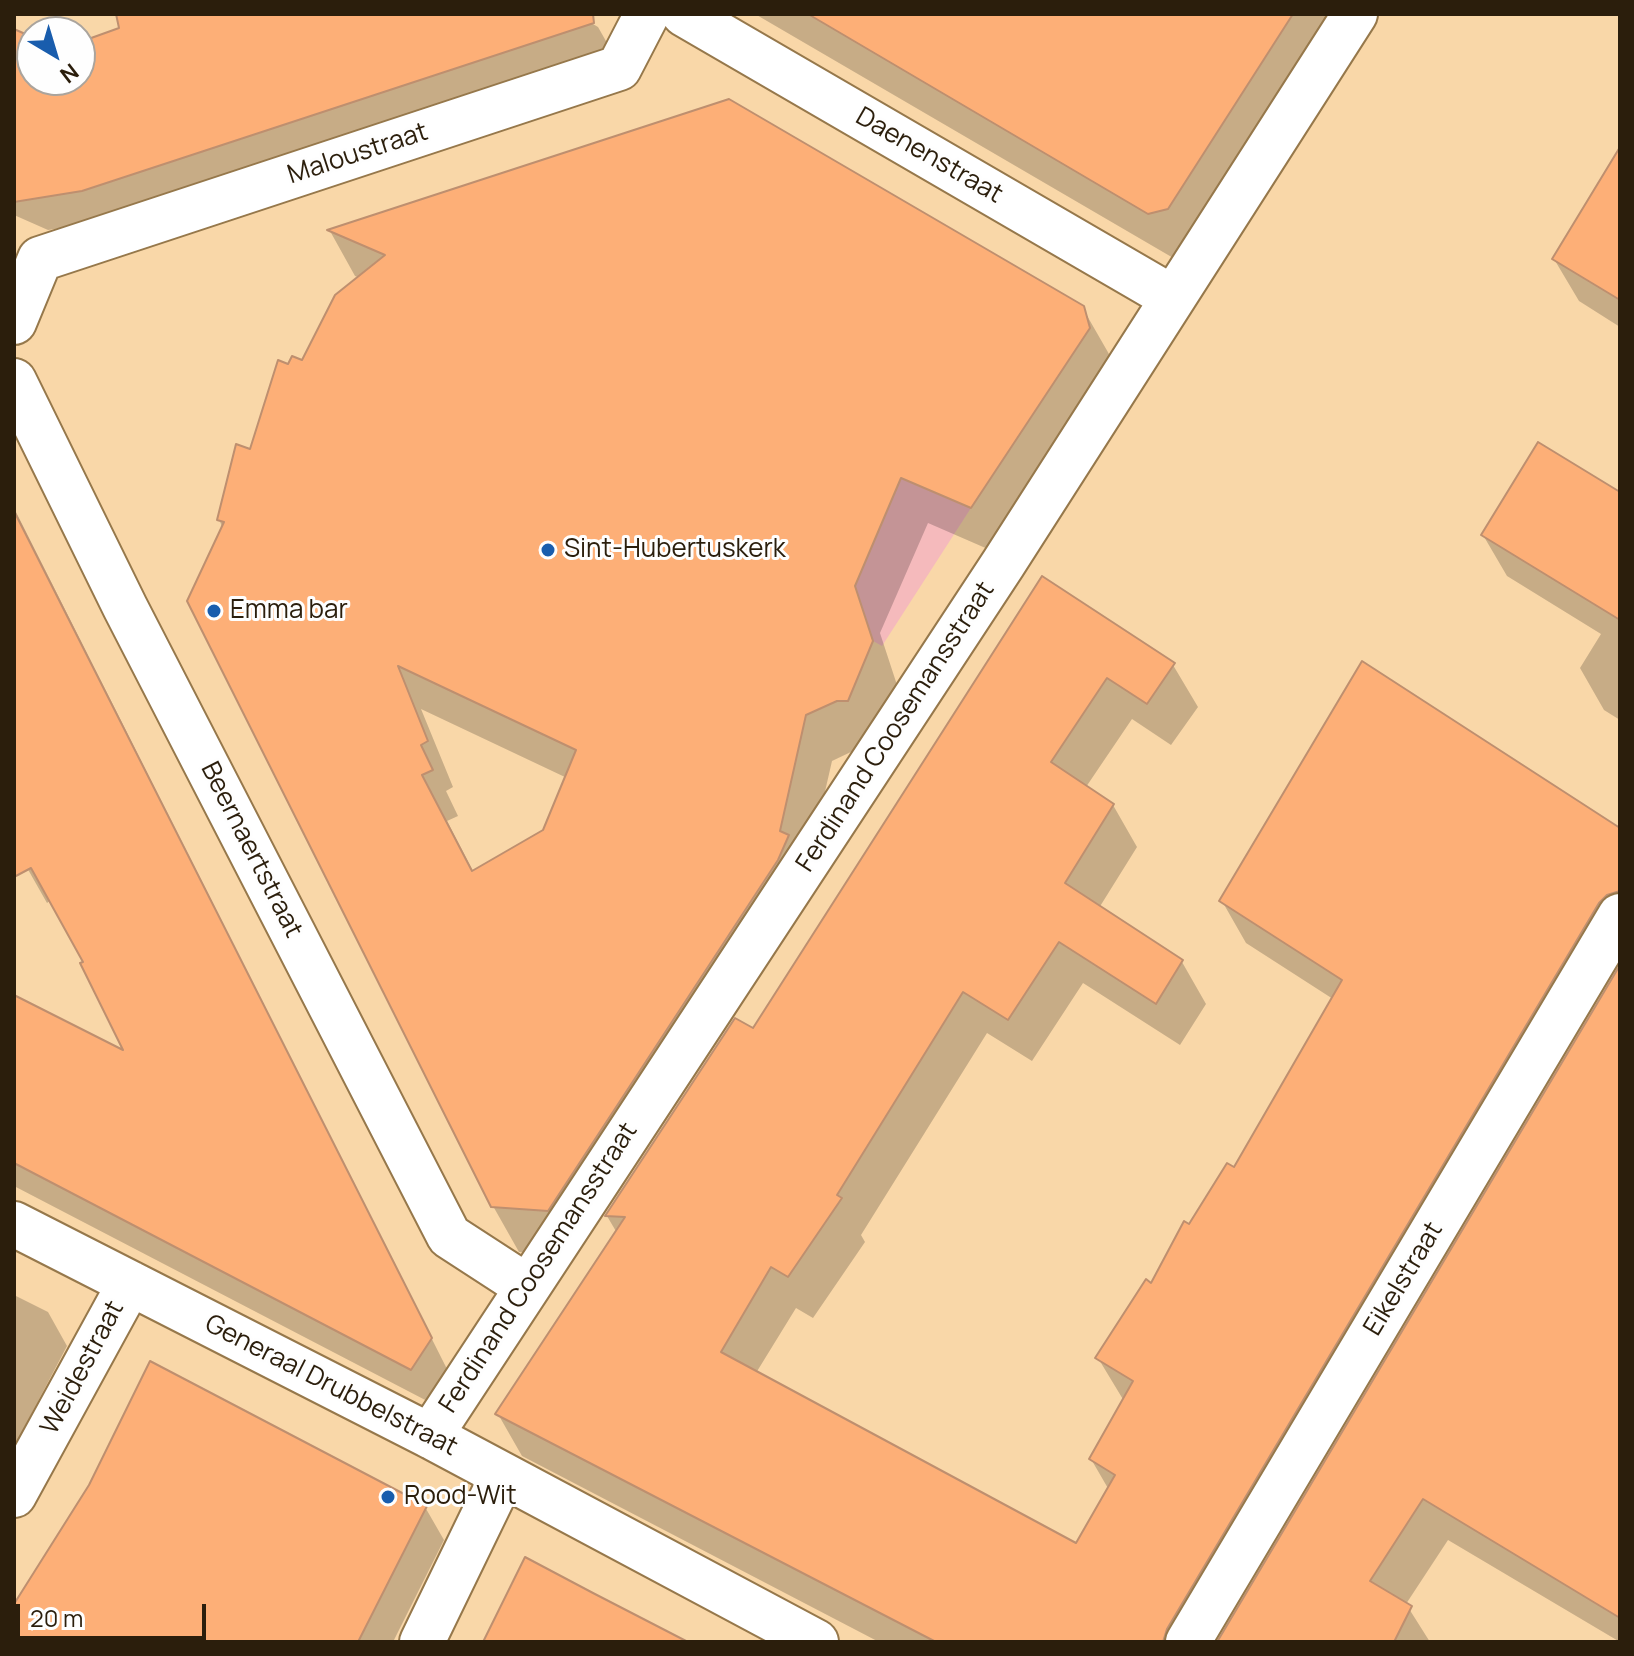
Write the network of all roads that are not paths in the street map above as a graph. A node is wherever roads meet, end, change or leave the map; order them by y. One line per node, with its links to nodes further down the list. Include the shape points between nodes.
1 (647, 14): 4 (street, Maloustraat, via 619,68)
2 (684, 14): 5 (street, Daenenstraat)
3 (1355, 14): 5 (street, Ferdinand Coosemansstraat)
4 (27, 254): 6 (street)
5 (1173, 298): 11 (street, Ferdinand Coosemansstraat, via 986,591)
6 (14, 322)
7 (14, 381): 11 (street, Beernaertstraat, via 449,1236)
8 (1620, 916): 17 (street, Eikelstraat)
9 (14, 1224): 10 (street, Generaal Drubbelstraat)
10 (130, 1283): 12 (street, Generaal Drubbelstraat); 14 (street, Weidestraat)
11 (526, 1286): 12 (street, Ferdinand Coosemansstraat)
12 (430, 1436): 13 (street, Generaal Drubbelstraat)
13 (503, 1475): 15 (street); 16 (street, Generaal Drubbelstraat)
14 (14, 1495)
15 (422, 1642)
16 (816, 1642)
17 (1188, 1642)

